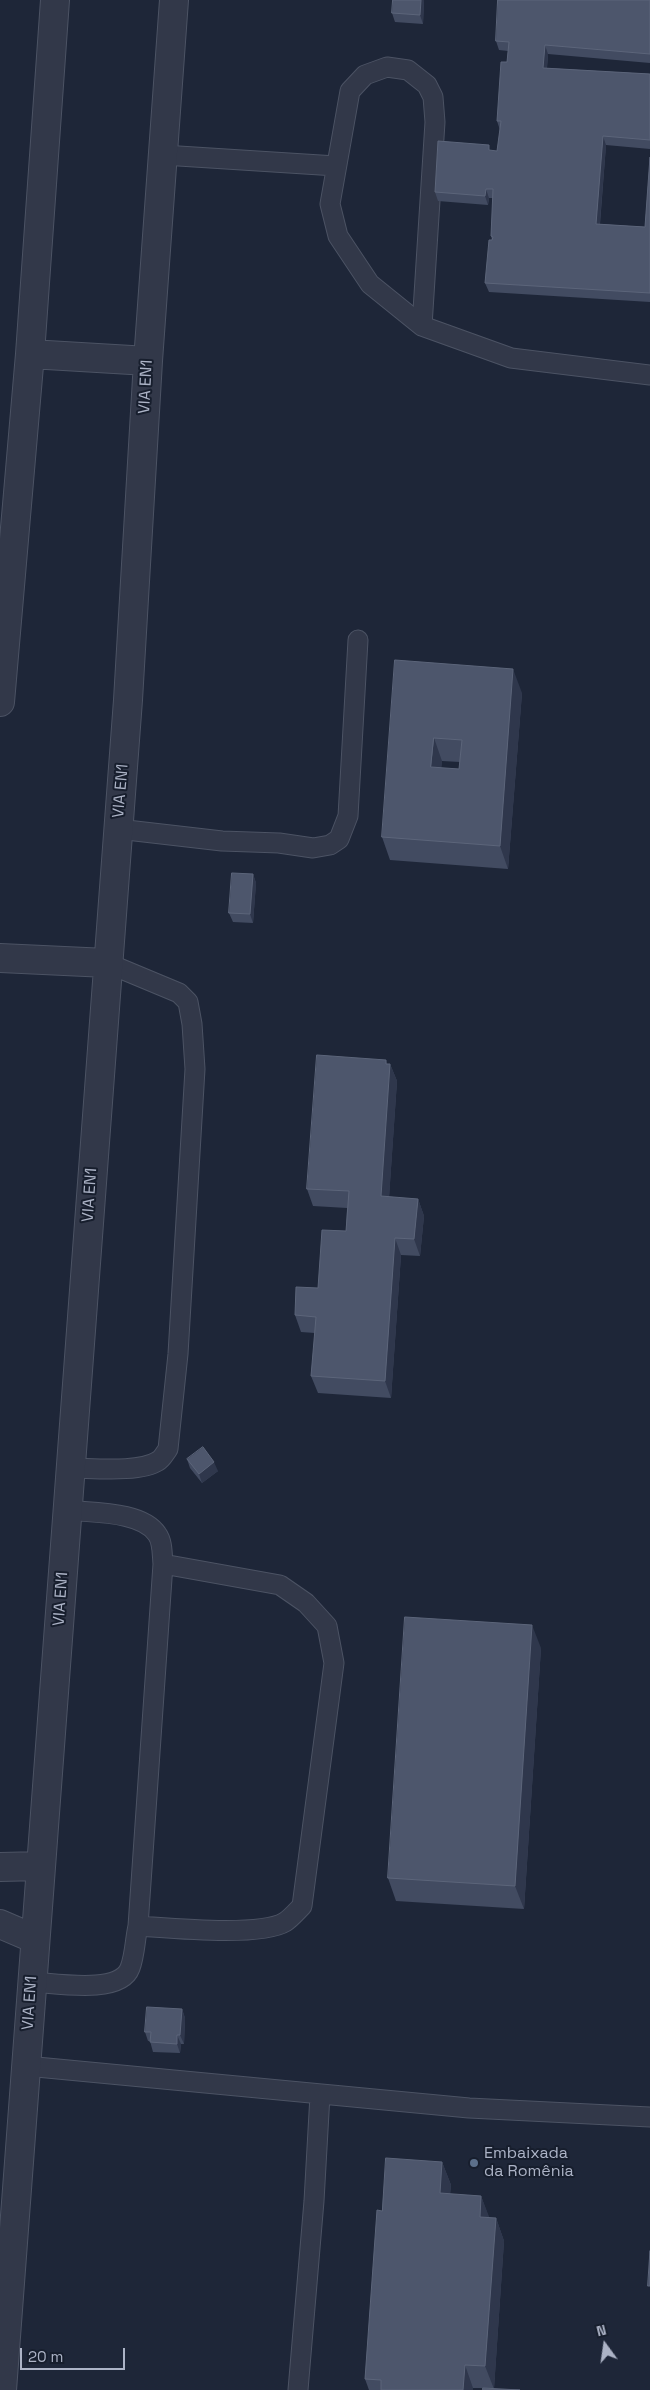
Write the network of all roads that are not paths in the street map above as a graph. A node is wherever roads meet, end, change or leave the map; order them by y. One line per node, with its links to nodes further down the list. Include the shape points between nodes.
1 (54, 0): 6 (street)
2 (174, 0): 3 (street, VIA EN1)
3 (163, 155): 4 (lane); 7 (street, VIA EN1)
4 (336, 166): 5 (lane, via 330,204 338,236 370,284); 5 (lane, via 350,91 365,76 387,67 408,70 426,85 432,97 435,122)
5 (422, 326): 8 (lane, via 511,358)
6 (30, 354): 7 (street); 10 (street)
7 (148, 361): 12 (street, VIA EN1)
8 (650, 375)
9 (358, 640): 12 (lane, via 348,816 339,839 330,845 313,848)
10 (1, 671): 11 (street)
11 (0, 702)
12 (118, 829): 14 (street, VIA EN1)
13 (0, 958): 14 (street)
14 (107, 963): 15 (street, VIA EN1); 15 (lane, via 179,993 188,1002 192,1024 194,1070 178,1354 168,1449 159,1461 131,1467)
15 (70, 1468): 16 (street, VIA EN1)
16 (67, 1510): 17 (lane, via 136,1518 159,1536); 18 (street, VIA EN1)
17 (163, 1564): 21 (lane); 21 (lane, via 280,1585 306,1603 327,1626 334,1663 302,1906 286,1922 250,1931)
18 (41, 1866): 19 (street); 22 (street, VIA EN1)
19 (0, 1867)
20 (0, 1924): 22 (street)
21 (138, 1926): 23 (lane, via 130,1969 122,1979 93,1985)
22 (35, 1938): 23 (street, VIA EN1)
23 (32, 1982): 24 (street, VIA EN1)
24 (26, 2066): 25 (lane); 27 (street, VIA EN1)
25 (320, 2095): 26 (lane, via 469,2108); 28 (lane)
26 (650, 2116)
27 (2, 2390)
28 (298, 2390)

